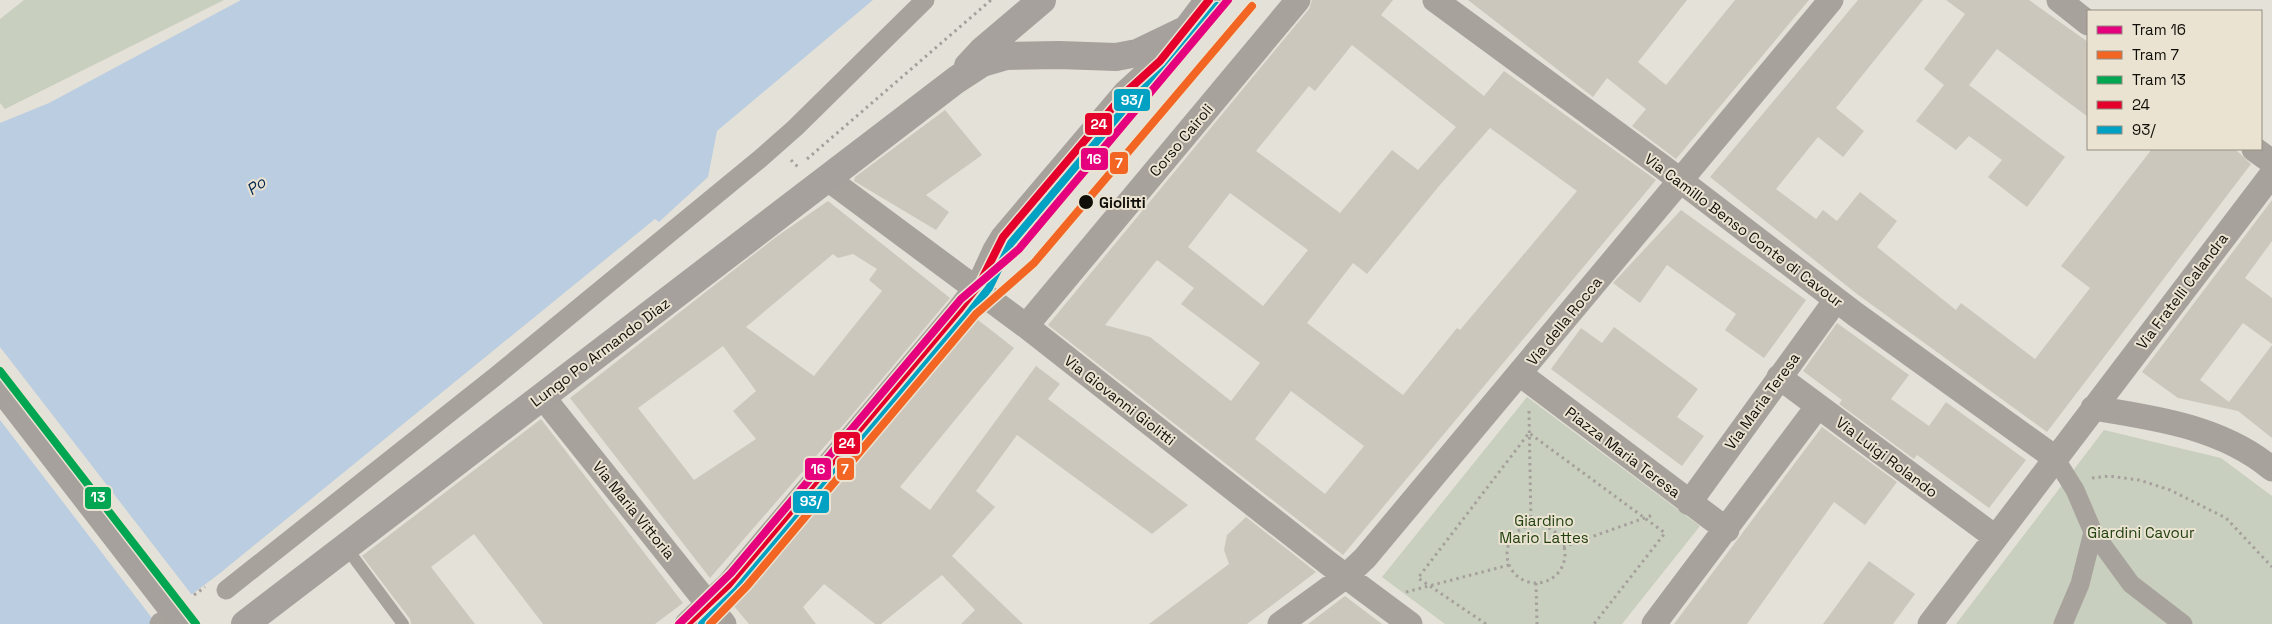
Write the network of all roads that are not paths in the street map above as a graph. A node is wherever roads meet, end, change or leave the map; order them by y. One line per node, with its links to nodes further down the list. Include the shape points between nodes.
1 (925, 0): 33 (street, via 761,158 496,376)
2 (1042, 0): 10 (main road, via 982,50)
3 (1209, 0): 9 (main road)
4 (1298, 0): 18 (street, Corso Cairoli)
5 (1435, 0): 15 (street, Via Camillo Benso Conte di Cavour)
6 (1831, 0): 15 (street, Via della Rocca)
7 (2059, 0): 8 (street)
8 (2087, 21)
9 (1186, 29): 10 (main road, via 1127,55 1006,56 982,63); 16 (street, via 1160,61 1125,93 1003,237)
10 (956, 80): 14 (main road, Lungo Po Armando Diaz)
11 (2255, 150): 12 (street)
12 (2272, 162)
13 (2272, 174): 24 (street, Via Fratelli Calandra)
14 (828, 179): 16 (street, Via Giovanni Giolitti); 22 (main road, Lungo Po Armando Diaz)
15 (1678, 180): 17 (street, Via Camillo Benso Conte di Cavour); 19 (street, Via della Rocca)
16 (976, 288): 18 (street, Via Giovanni Giolitti); 34 (street, via 729,584)
17 (1836, 300): 20 (street, Via Maria Teresa); 25 (street, Via Camillo Benso Conte di Cavour)
18 (1026, 326): 32 (street, Via Giovanni Giolitti)
19 (1520, 374): 27 (street, Piazza Maria Teresa); 32 (street, Via della Rocca, via 1365,558)
20 (1780, 377): 23 (street, Via Luigi Rolando); 27 (street, Via Maria Teresa)
21 (0, 386): 35 (main road)
22 (542, 396): 31 (main road, Lungo Po Armando Diaz); 34 (street, Via Maria Vittoria)
23 (1818, 406): 28 (street); 30 (street, Via Luigi Rolando)
24 (2093, 408): 25 (street, Via Fratelli Calandra); 26 (street, via 2211,434 2245,450)
25 (2055, 458): 29 (street, via 2075,490); 30 (street, Via Fratelli Calandra)
26 (2272, 469)
27 (1689, 502): 28 (street, Piazza Maria Teresa)
28 (1727, 530): 42 (street)
29 (2093, 532): 44 (street, via 2080,584); 45 (street, via 2131,584)
30 (1995, 537): 43 (street, Via Fratelli Calandra)
31 (345, 546): 36 (main road, Lungo Po Armando Diaz); 37 (lane)
32 (1346, 576): 40 (street, Via della Rocca); 41 (street, Via Giovanni Giolitti)
33 (226, 590)
34 (708, 604): 38 (street); 39 (street, Via Maria Vittoria)
35 (169, 620)
36 (245, 624)
37 (403, 624)
38 (688, 624)
39 (724, 624)
40 (1280, 624)
41 (1410, 624)
42 (1654, 624)
43 (1930, 624)
44 (2063, 624)
45 (2183, 624)

